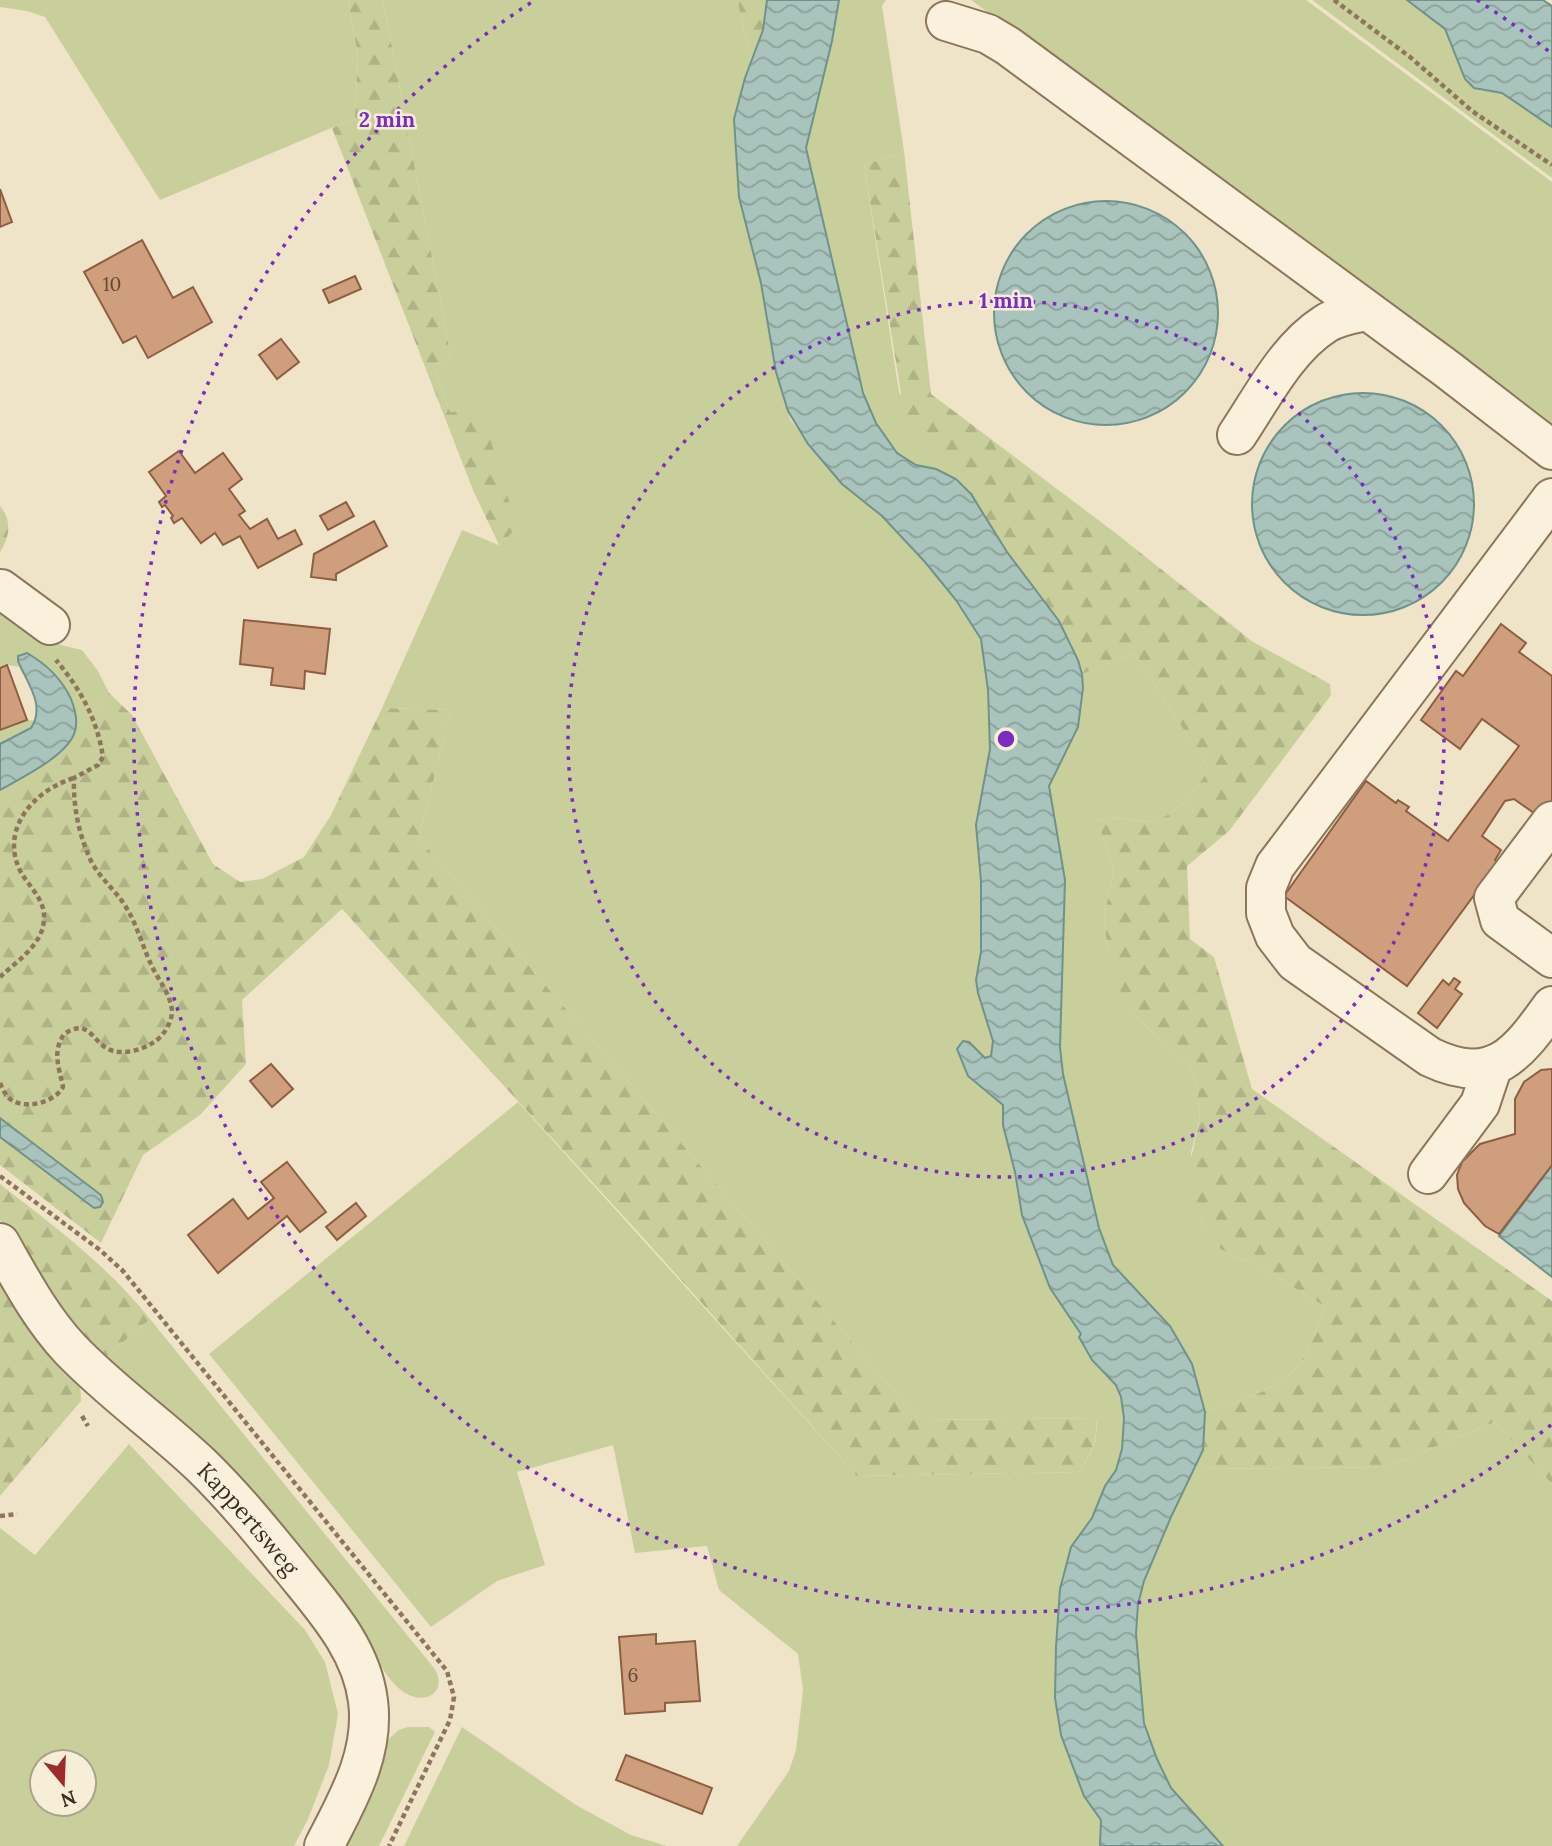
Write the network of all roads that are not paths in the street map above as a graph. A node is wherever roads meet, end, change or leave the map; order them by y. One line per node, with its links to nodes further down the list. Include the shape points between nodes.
1 (946, 21): 2 (street, via 988,34 1008,46)
2 (1366, 311): 3 (street, via 1327,322 1313,332); 4 (street)
3 (1237, 435)
4 (1552, 450)
5 (1552, 498): 11 (street, via 1275,866 1266,888 1266,913 1275,936 1295,962 1453,1068)
6 (11, 588): 7 (street)
7 (49, 639)
8 (1552, 821): 9 (street, via 1494,898 1500,920)
9 (1552, 958)
10 (1552, 1006): 11 (street, via 1524,1044)
11 (1493, 1065): 12 (street, via 1480,1104)
12 (1428, 1174)
13 (0, 1243): 14 (street, Kappertsweg, via 44,1318 69,1348 222,1485 325,1609 352,1650 369,1702 366,1751)
14 (324, 1846)

